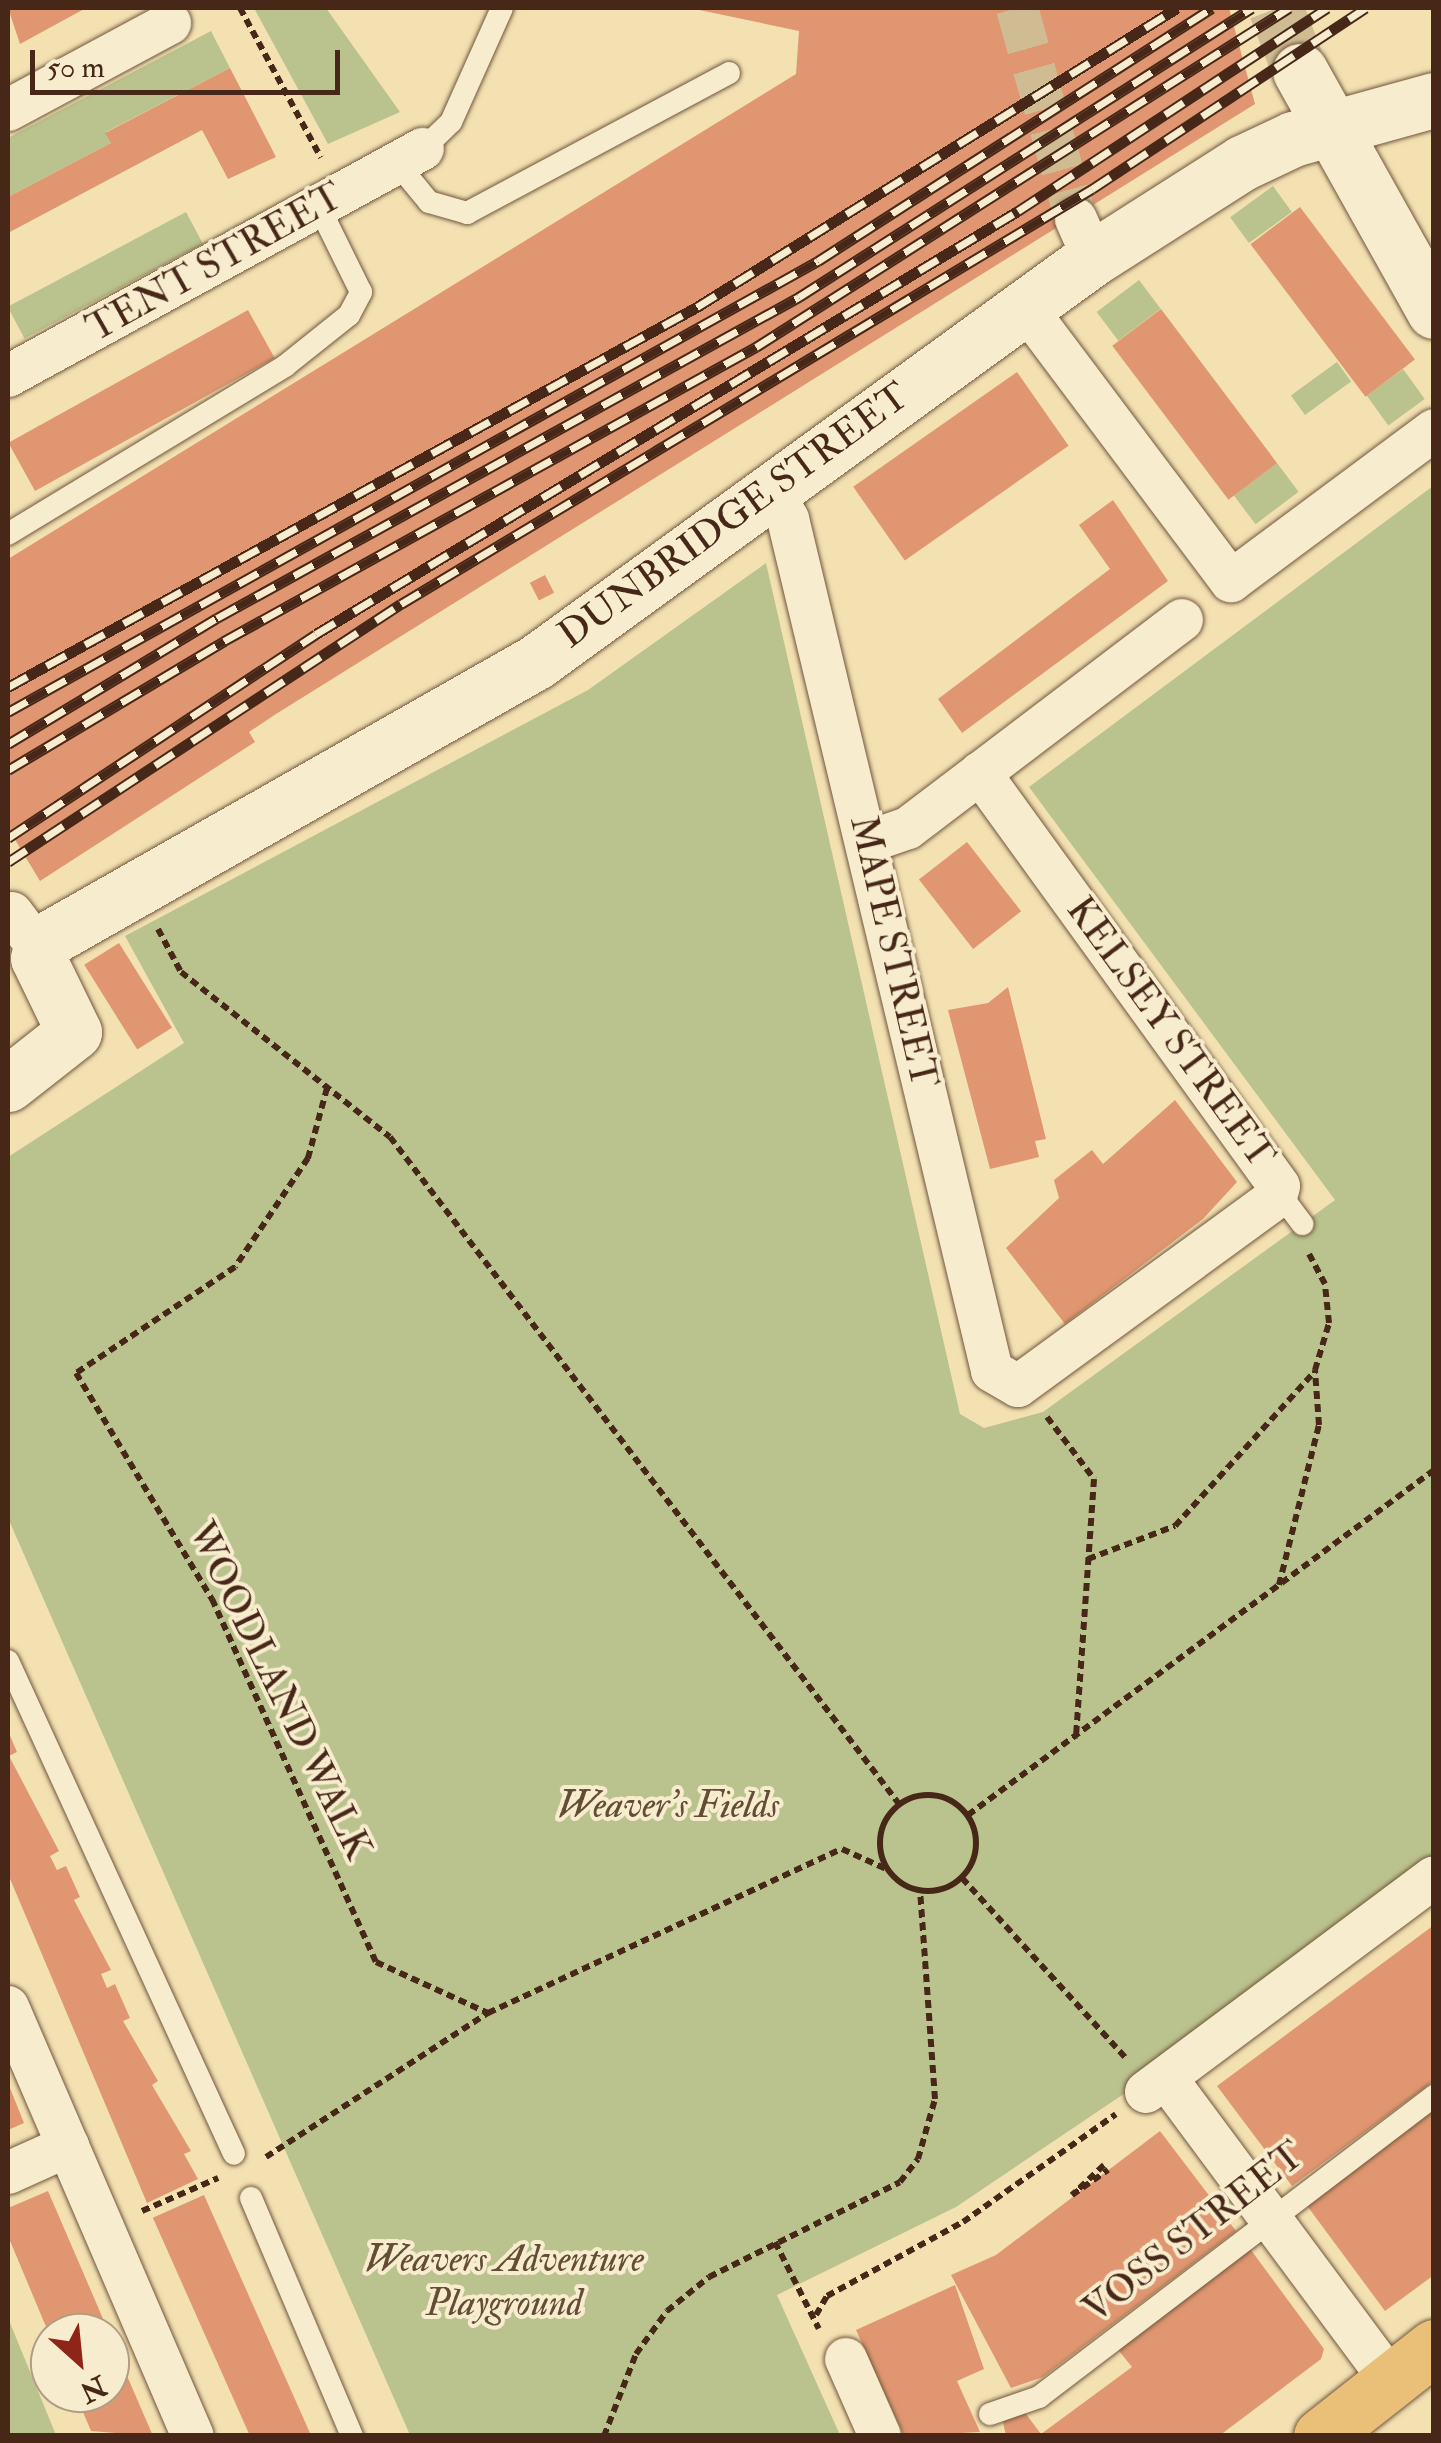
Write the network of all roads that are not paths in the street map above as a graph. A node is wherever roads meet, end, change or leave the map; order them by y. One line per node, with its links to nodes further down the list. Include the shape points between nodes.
1 (502, 8): 8 (lane, via 451,122)
2 (170, 24): 6 (street)
3 (1300, 71): 7 (main road)
4 (728, 73): 8 (lane, via 467,213 428,202)
5 (1434, 100): 7 (main road, DUNBRIDGE STREET)
6 (8, 110)
7 (1330, 127): 10 (main road, DUNBRIDGE STREET, via 1085,238); 11 (main road)
8 (410, 156): 9 (street, TENT STREET)
9 (330, 201): 12 (street, TENT STREET); 15 (lane, via 361,292 350,315 286,366)
10 (1025, 307): 13 (street, via 1231,581); 14 (main road, DUNBRIDGE STREET)
11 (1434, 311)
12 (8, 376)
13 (1434, 430)
14 (770, 488): 18 (street, MAPE STREET, via 788,519); 19 (main road, DUNBRIDGE STREET, via 536,662 136,888 26,931 72,1037)
15 (8, 534)
16 (1182, 620): 17 (street)
17 (980, 773): 18 (street, via 908,828); 20 (street, KELSEY STREET, via 1295,1221)
18 (868, 842): 20 (street, MAPE STREET, via 992,1370)
19 (8, 1084)
20 (1027, 1383)
21 (8, 1661): 26 (lane)
22 (1434, 1877): 29 (street, via 1154,2087)
23 (8, 2007): 25 (street)
24 (1434, 2096): 29 (lane, VOSS STREET)
25 (68, 2146): 27 (street); 34 (street)
26 (242, 2162)
27 (8, 2173)
28 (252, 2198): 35 (lane)
29 (1271, 2217): 32 (street); 33 (lane, VOSS STREET, via 1039,2397)
30 (1434, 2348): 32 (main road)
31 (846, 2360): 36 (street)
32 (1390, 2381): 37 (main road)
33 (990, 2414)
34 (193, 2436)
35 (352, 2436)
36 (880, 2436)
37 (1320, 2436)

